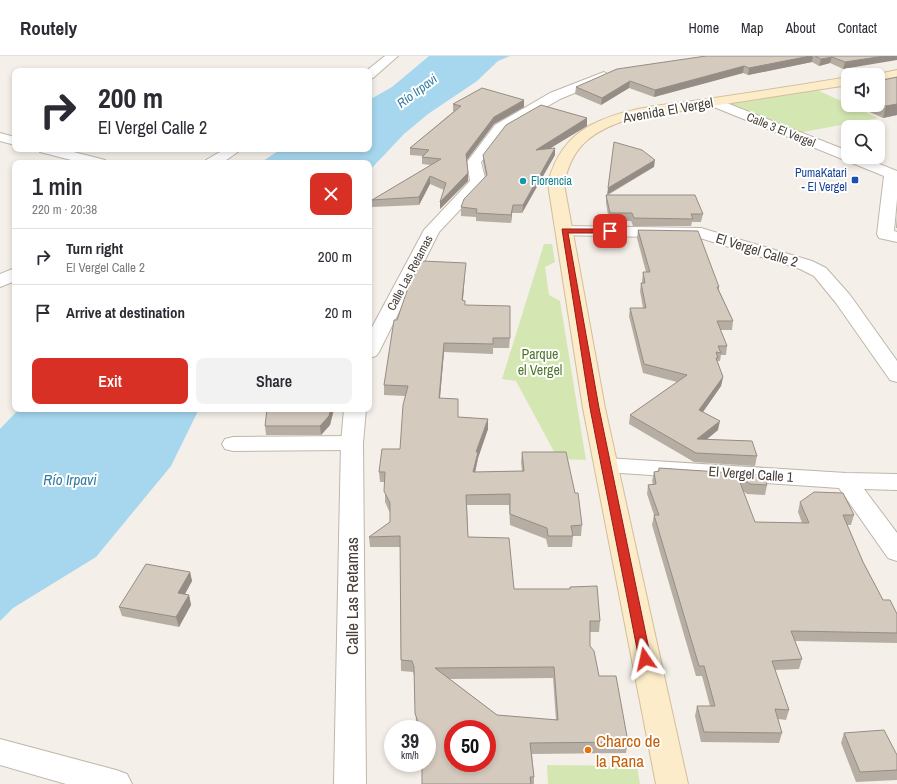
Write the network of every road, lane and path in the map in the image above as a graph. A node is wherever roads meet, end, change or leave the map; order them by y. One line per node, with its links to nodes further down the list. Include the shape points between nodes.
1 (392, 56): 3 (street)
2 (620, 70): 21 (street, Calle Las Retamas, via 555,96 500,128 474,162 478,182 432,230)
3 (372, 73)
4 (897, 74): 5 (main road)
5 (885, 76)
6 (841, 82): 7 (main road, Avenida El Vergel)
7 (714, 102): 12 (street, Calle 3 El Vergel); 17 (main road, Avenida El Vergel, via 618,119 582,137 563,157 558,172 556,184)
8 (0, 137): 9 (street)
9 (12, 140)
10 (57, 152): 13 (street)
11 (230, 152): 14 (street)
12 (841, 154)
13 (88, 160)
14 (216, 160)
15 (868, 164): 16 (street, Calle 3 El Vergel)
16 (895, 174): 18 (street, via 885,234)
17 (564, 231): 22 (street, El Vergel Calle 2, via 701,233 806,265 820,272 843,299); 26 (main road, Avenida El Vergel)
18 (897, 237)
19 (12, 275): 20 (street)
20 (0, 282)
21 (372, 346)
22 (897, 376)
23 (355, 412): 24 (street, Calle Las Retamas)
24 (352, 443): 25 (street); 32 (street, Calle Las Retamas)
25 (233, 444)
26 (606, 465): 27 (street, El Vergel Calle 1); 33 (main road, Avenida El Vergel)
27 (846, 481): 28 (street, El Vergel Calle 1); 29 (street)
28 (897, 482)
29 (897, 552)
30 (0, 752): 31 (street)
31 (116, 784)
32 (350, 784)
33 (672, 784)

